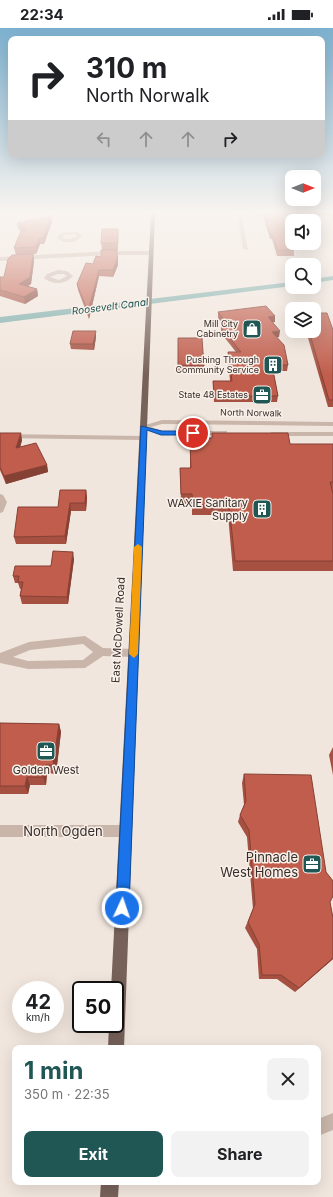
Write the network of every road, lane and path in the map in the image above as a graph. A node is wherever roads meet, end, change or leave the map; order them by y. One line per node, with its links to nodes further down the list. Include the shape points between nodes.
1 (150, 268): 3 (main road, East McDowell Road)
2 (333, 424): 3 (street, North Norwalk, via 162,422)
3 (143, 432): 4 (street, North Norwalk); 7 (street, North Norwalk); 11 (main road, East McDowell Road)
4 (232, 433)
5 (264, 434): 6 (street, North Norwalk)
6 (333, 434)
7 (0, 436)
8 (0, 497): 9 (street, via 3,502)
9 (0, 510)
10 (101, 652): 11 (street); 12 (street, via 85,664 28,665); 12 (street, via 85,640 29,646)
11 (134, 653): 14 (main road, East McDowell Road)
12 (0, 658)
13 (0, 831): 14 (street, North Ogden)
14 (126, 831): 15 (main road, East McDowell Road)
15 (116, 1045)
16 (333, 1121): 17 (street)
17 (321, 1127)
18 (110, 1185): 19 (main road)
19 (109, 1197)

